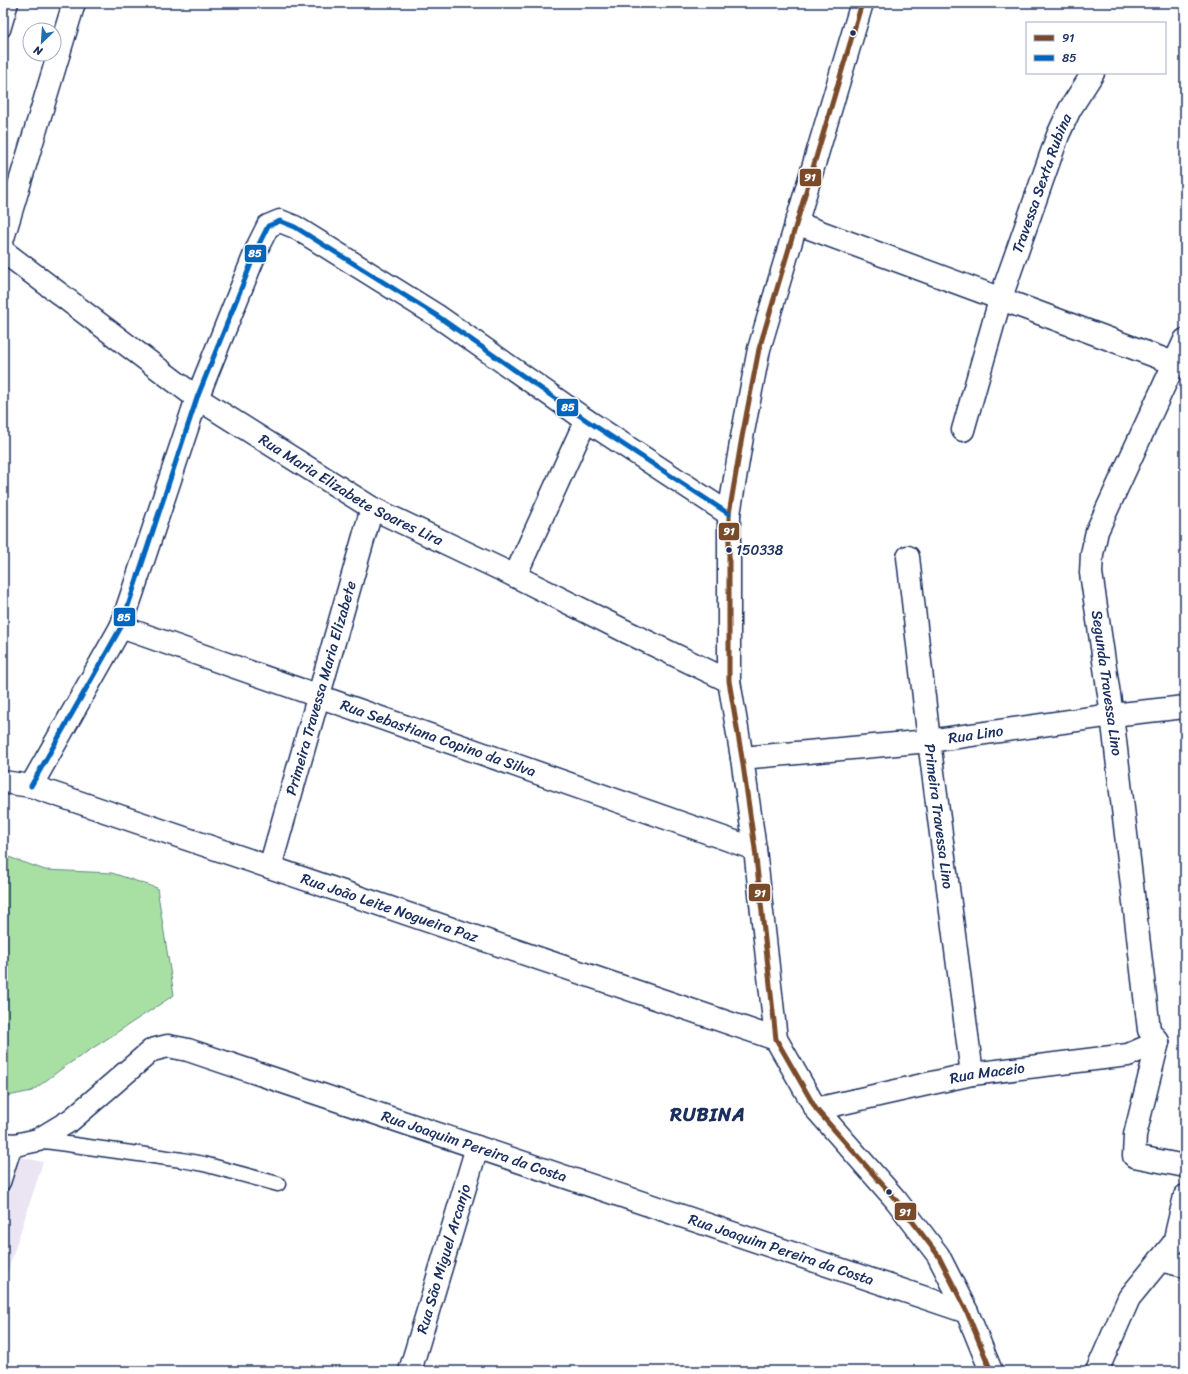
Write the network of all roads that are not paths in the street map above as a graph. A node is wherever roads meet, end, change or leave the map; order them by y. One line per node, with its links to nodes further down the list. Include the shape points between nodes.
1 (11, 3): 4 (lane)
2 (74, 3): 7 (main road)
3 (862, 3): 6 (main road)
4 (3, 30)
5 (1093, 74): 9 (main road, Travessa Sexta Rubina, via 1070,109 1058,135)
6 (796, 223): 9 (main road); 16 (main road, via 759,349)
7 (3, 238)
8 (3, 251): 12 (main road, Rua Maria Elizabete Soares Lira)
9 (1000, 300): 11 (main road); 14 (main road, Travessa Sexta Rubina)
10 (1185, 340): 11 (main road, Segunda Travessa Lino)
11 (1179, 364): 23 (main road, Segunda Travessa Lino, via 1097,531 1092,554 1092,573)
12 (197, 398): 13 (main road, via 268,226 280,221 295,227 436,315); 15 (main road, Rua Maria Elizabete Soares Lira); 19 (main road)
13 (586, 420): 16 (main road); 18 (main road)
14 (963, 430)
15 (372, 508): 18 (main road, Rua Maria Elizabete Soares Lira); 21 (main road, Primeira Travessa Maria Elizabete)
16 (729, 514): 20 (main road)
17 (908, 557): 24 (main road, Primeira Travessa Lino)
18 (515, 576): 20 (main road, Rua Maria Elizabete Soares Lira)
19 (121, 627): 21 (main road, Rua Sebastiana Copino da Silva); 27 (main road)
20 (729, 681): 25 (main road)
21 (318, 695): 28 (main road, Rua Sebastiana Copino da Silva); 29 (main road, Primeira Travessa Maria Elizabete)
22 (1185, 707): 23 (main road, Rua Lino)
23 (1112, 714): 24 (main road, Rua Lino); 31 (main road, Segunda Travessa Lino, via 1149,1030)
24 (929, 741): 25 (main road, Rua Lino); 32 (main road, Primeira Travessa Lino)
25 (742, 758): 28 (main road)
26 (3, 782): 27 (main road, Rua João Leite Nogueira Paz)
27 (31, 786): 29 (main road, Rua João Leite Nogueira Paz)
28 (754, 849): 30 (main road)
29 (270, 867): 30 (main road, Rua João Leite Nogueira Paz)
30 (776, 1039): 33 (main road)
31 (1158, 1042): 32 (main road, Rua Maceio, via 1128,1055); 37 (main road, via 1136,1135 1134,1156)
32 (972, 1074): 33 (main road, Rua Maceio)
33 (816, 1109): 43 (main road, via 896,1200 938,1255)
34 (38, 1140): 35 (main road, Rua Joaquim Pereira da Costa); 36 (main road, Rua Joaquim Pereira da Costa, via 71,1120 152,1050 168,1046 188,1050); 39 (lane, via 204,1164)
35 (9, 1144): 38 (lane)
36 (477, 1147): 43 (main road, Rua Joaquim Pereira da Costa); 44 (main road, Rua São Miguel Arcanjo)
37 (1185, 1166)
38 (3, 1183)
39 (278, 1184)
40 (1185, 1196): 41 (main road, via 1174,1243)
41 (1160, 1260): 42 (main road); 46 (main road, via 1129,1298)
42 (1185, 1266)
43 (967, 1312): 45 (main road)
44 (410, 1371)
45 (991, 1371)
46 (1097, 1371)

